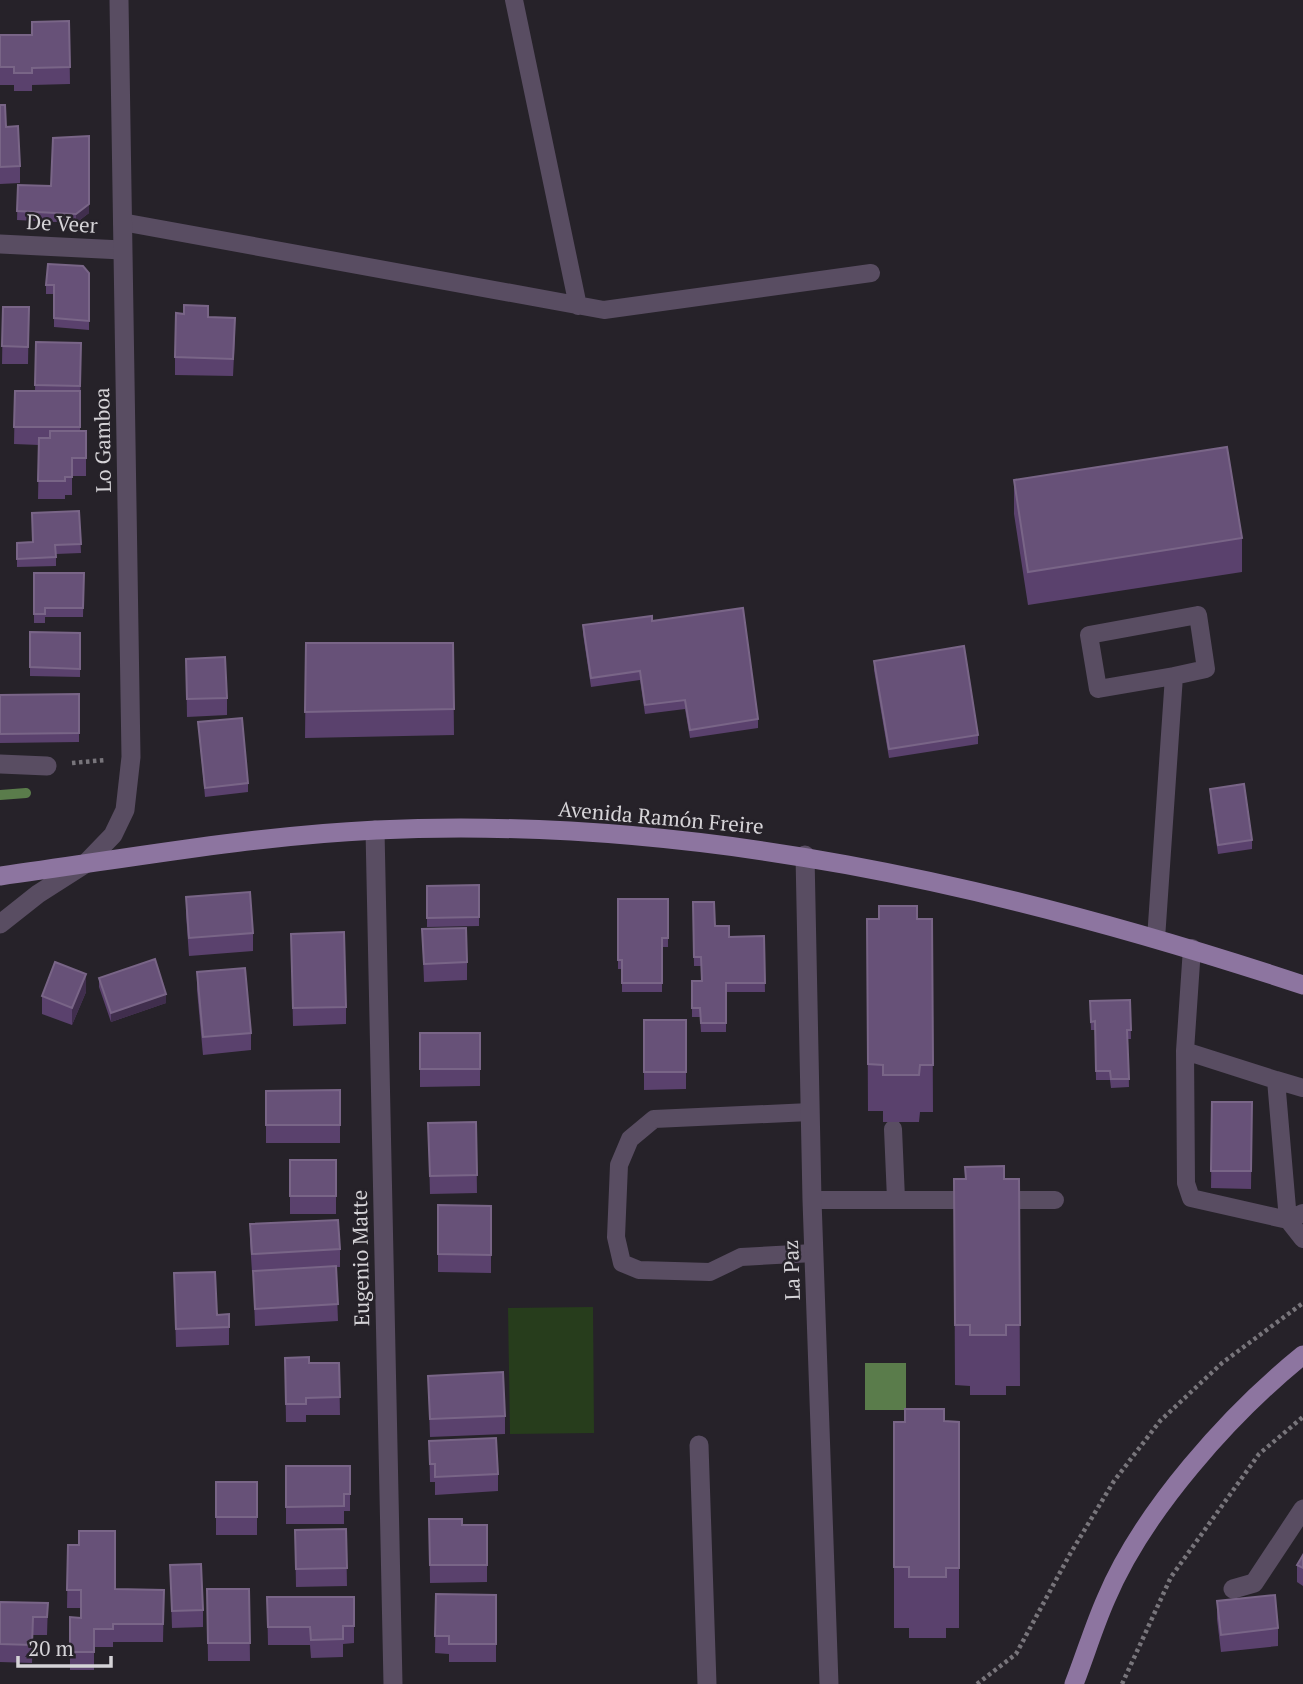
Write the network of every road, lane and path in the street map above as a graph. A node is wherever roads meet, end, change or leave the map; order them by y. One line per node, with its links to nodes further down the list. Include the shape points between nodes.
1 (119, 0): 3 (street, Lo Gamboa)
2 (514, 0): 7 (lane)
3 (122, 222): 5 (street, Lo Gamboa); 7 (lane)
4 (0, 244): 5 (street, De Veer)
5 (122, 250): 9 (street, Lo Gamboa)
6 (870, 273): 7 (lane, via 604,310)
7 (578, 306)
8 (1174, 676): 8 (lane, via 1206,669 1198,615 1089,635 1098,689); 17 (lane)
9 (131, 757): 11 (path); 14 (street, Lo Gamboa, via 125,810 113,835)
10 (0, 764): 11 (street)
11 (47, 766)
12 (375, 830): 13 (main road, Avenida Ramón Freire, via 583,831); 14 (main road, Avenida Ramón Freire, via 227,843); 37 (street, Eugenio Matte)
13 (806, 855): 17 (main road, Avenida Ramón Freire, via 1029,903); 23 (street, La Paz)
14 (85, 864): 15 (main road, Avenida Ramón Freire); 16 (street, Lo Gamboa)
15 (0, 876)
16 (0, 925)
17 (1156, 939): 18 (main road, Avenida Ramón Freire)
18 (1192, 948): 19 (main road, Avenida Ramón Freire); 20 (lane)
19 (1303, 985)
20 (1185, 1051): 21 (lane); 28 (lane, via 1186,1183 1191,1198)
21 (1276, 1080): 22 (lane); 28 (lane)
22 (1303, 1088)
23 (810, 1112): 26 (street, La Paz); 30 (lane, via 654,1119 630,1139 619,1165 616,1237 622,1264 639,1270 710,1272 741,1257)
24 (893, 1129): 25 (lane)
25 (896, 1199): 26 (lane); 27 (lane)
26 (812, 1200): 30 (street, La Paz)
27 (1055, 1200)
28 (1295, 1216): 29 (lane)
29 (1303, 1240)
30 (814, 1253): 39 (street, La Paz)
31 (1303, 1303): 40 (path, via 1222,1363 1160,1421 1114,1481 1016,1654)
32 (1303, 1355): 41 (main road, via 1208,1447 1146,1526 1106,1597)
33 (1303, 1417): 42 (path, via 1259,1454 1171,1577)
34 (699, 1445): 38 (street)
35 (1303, 1509): 36 (street, via 1254,1583)
36 (1233, 1589)
37 (393, 1684)
38 (707, 1684)
39 (828, 1684)
40 (977, 1684)
41 (1074, 1684)
42 (1122, 1684)

